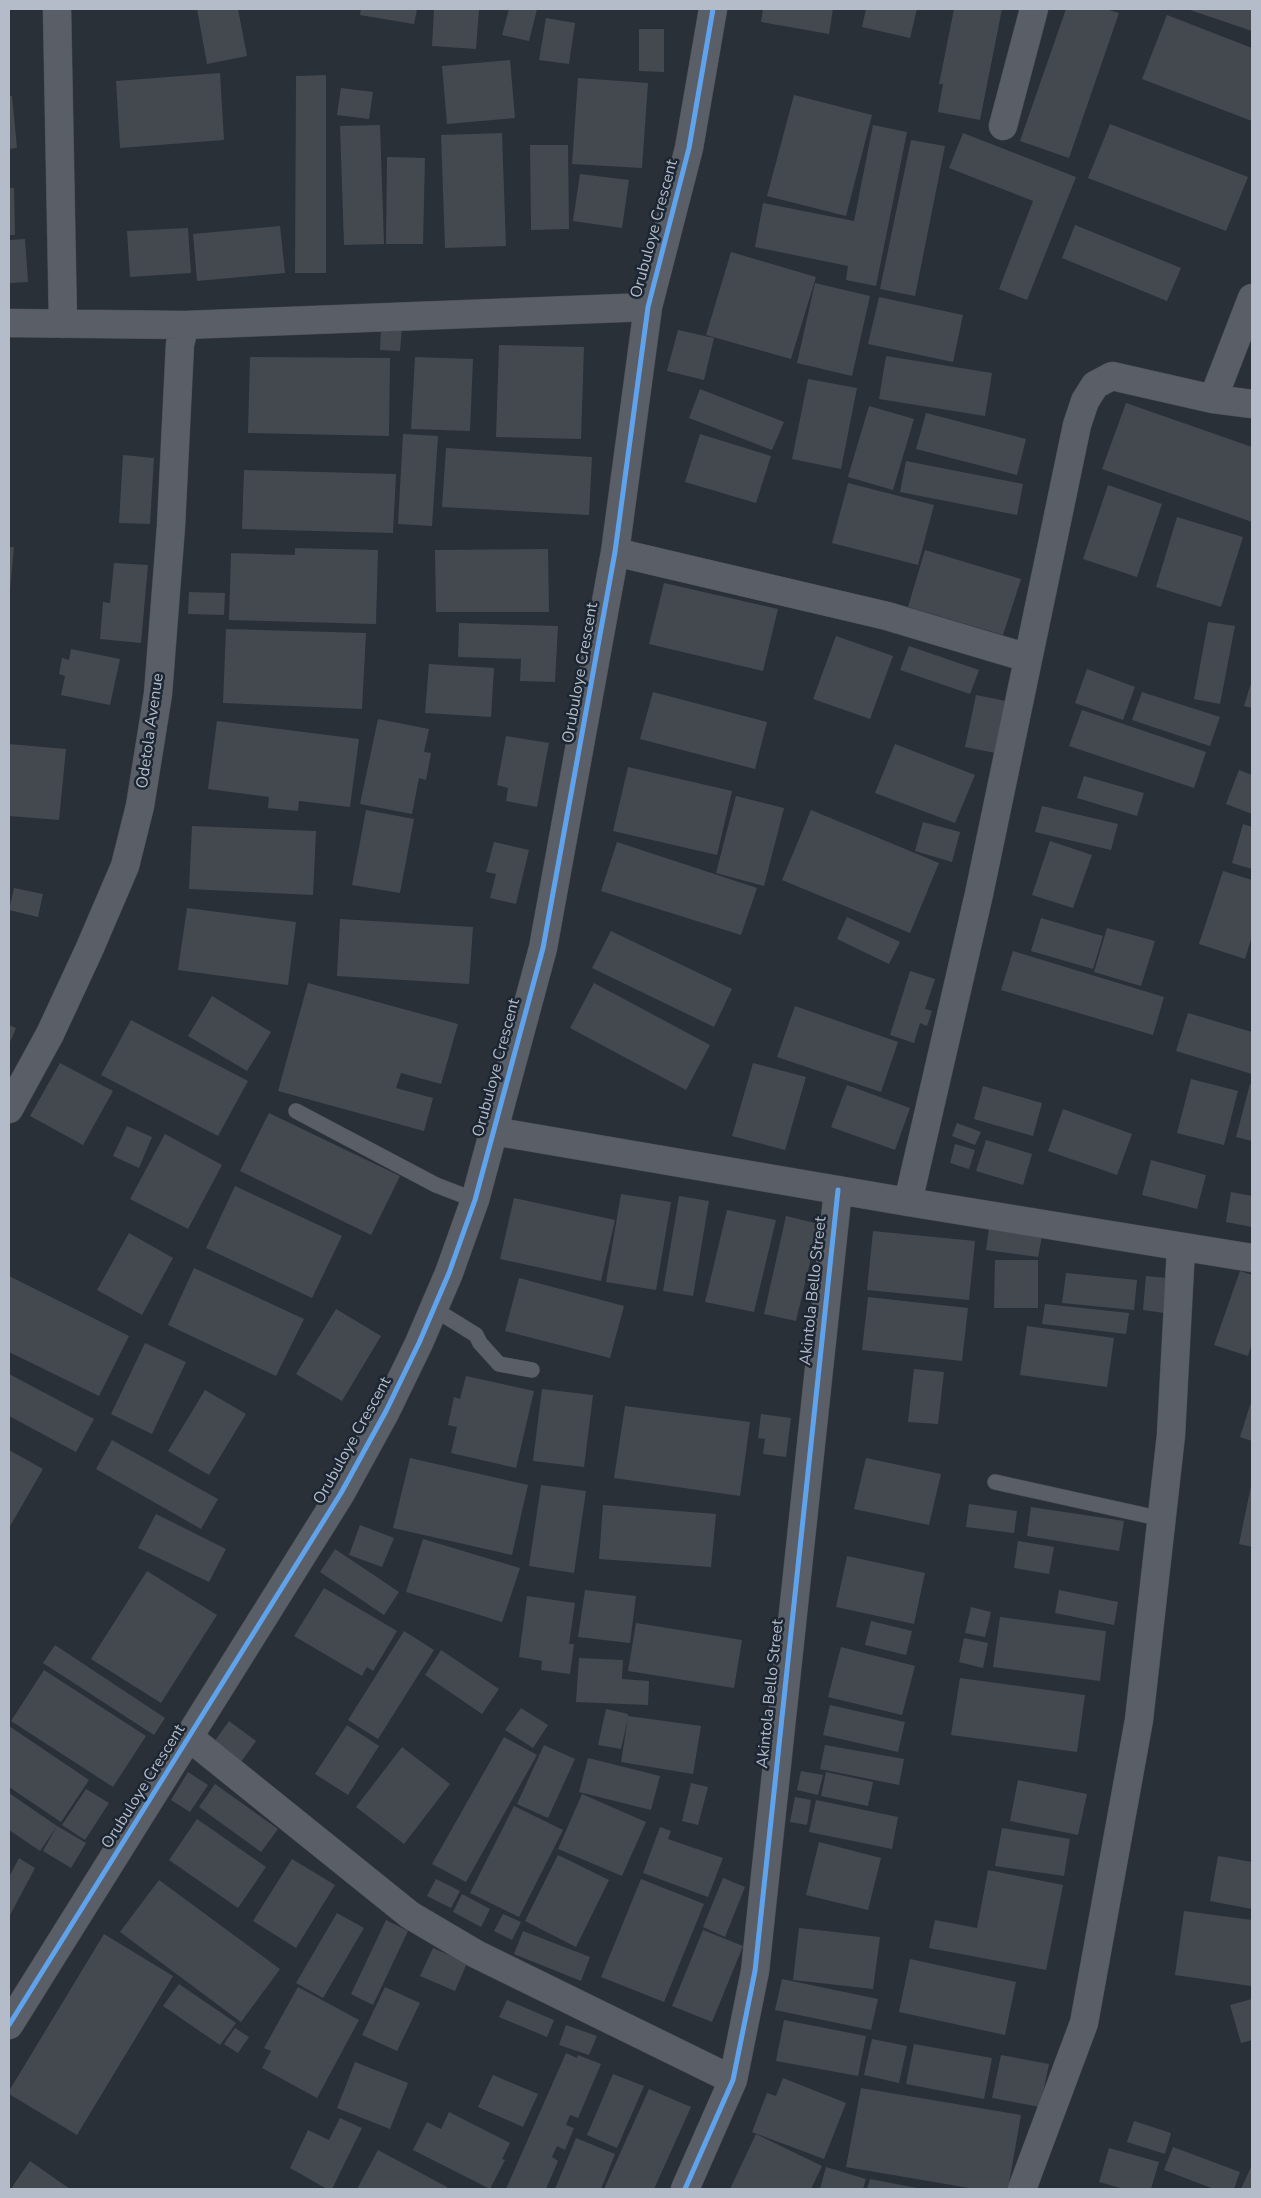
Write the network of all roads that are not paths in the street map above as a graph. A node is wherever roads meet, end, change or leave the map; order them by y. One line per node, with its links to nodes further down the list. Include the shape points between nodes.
1 (57, 9): 8 (street)
2 (713, 9): 6 (street, Orubuloye Crescent, via 689,148)
3 (1034, 9): 4 (street)
4 (1003, 126)
5 (1252, 298): 10 (street)
6 (648, 307): 9 (street); 12 (street, Orubuloye Crescent)
7 (9, 324): 8 (street)
8 (63, 324): 9 (street)
9 (185, 326): 14 (street, Odetola Avenue, via 180,344 158,694 140,806 125,866 89,950 50,1034)
10 (1213, 399): 11 (street); 13 (street, via 1112,376 1095,385 1076,426)
11 (1252, 404)
12 (616, 552): 13 (street, via 887,616); 16 (street, Orubuloye Crescent, via 543,948)
13 (1028, 658): 19 (street, via 979,894)
14 (9, 1108)
15 (296, 1111): 18 (lane, via 436,1185)
16 (493, 1131): 17 (street); 18 (street, Orubuloye Crescent)
17 (838, 1190): 19 (street); 28 (street, Akintola Bello Street, via 756,1971)
18 (475, 1200): 22 (street, Orubuloye Crescent)
19 (908, 1202): 20 (street)
20 (1181, 1248): 21 (street); 25 (street, via 1171,1435)
21 (1252, 1258)
22 (434, 1309): 23 (lane, via 476,1336 499,1364); 26 (street, Orubuloye Crescent, via 386,1411 340,1493)
23 (532, 1370)
24 (995, 1482): 25 (lane)
25 (1162, 1519): 30 (street, via 1139,1720 1084,2023)
26 (190, 1738): 27 (street, Orubuloye Crescent); 28 (street, via 410,1915 476,1954)
27 (9, 2025)
28 (733, 2080): 29 (street, Akintola Bello Street)
29 (685, 2189)
30 (1022, 2189)

